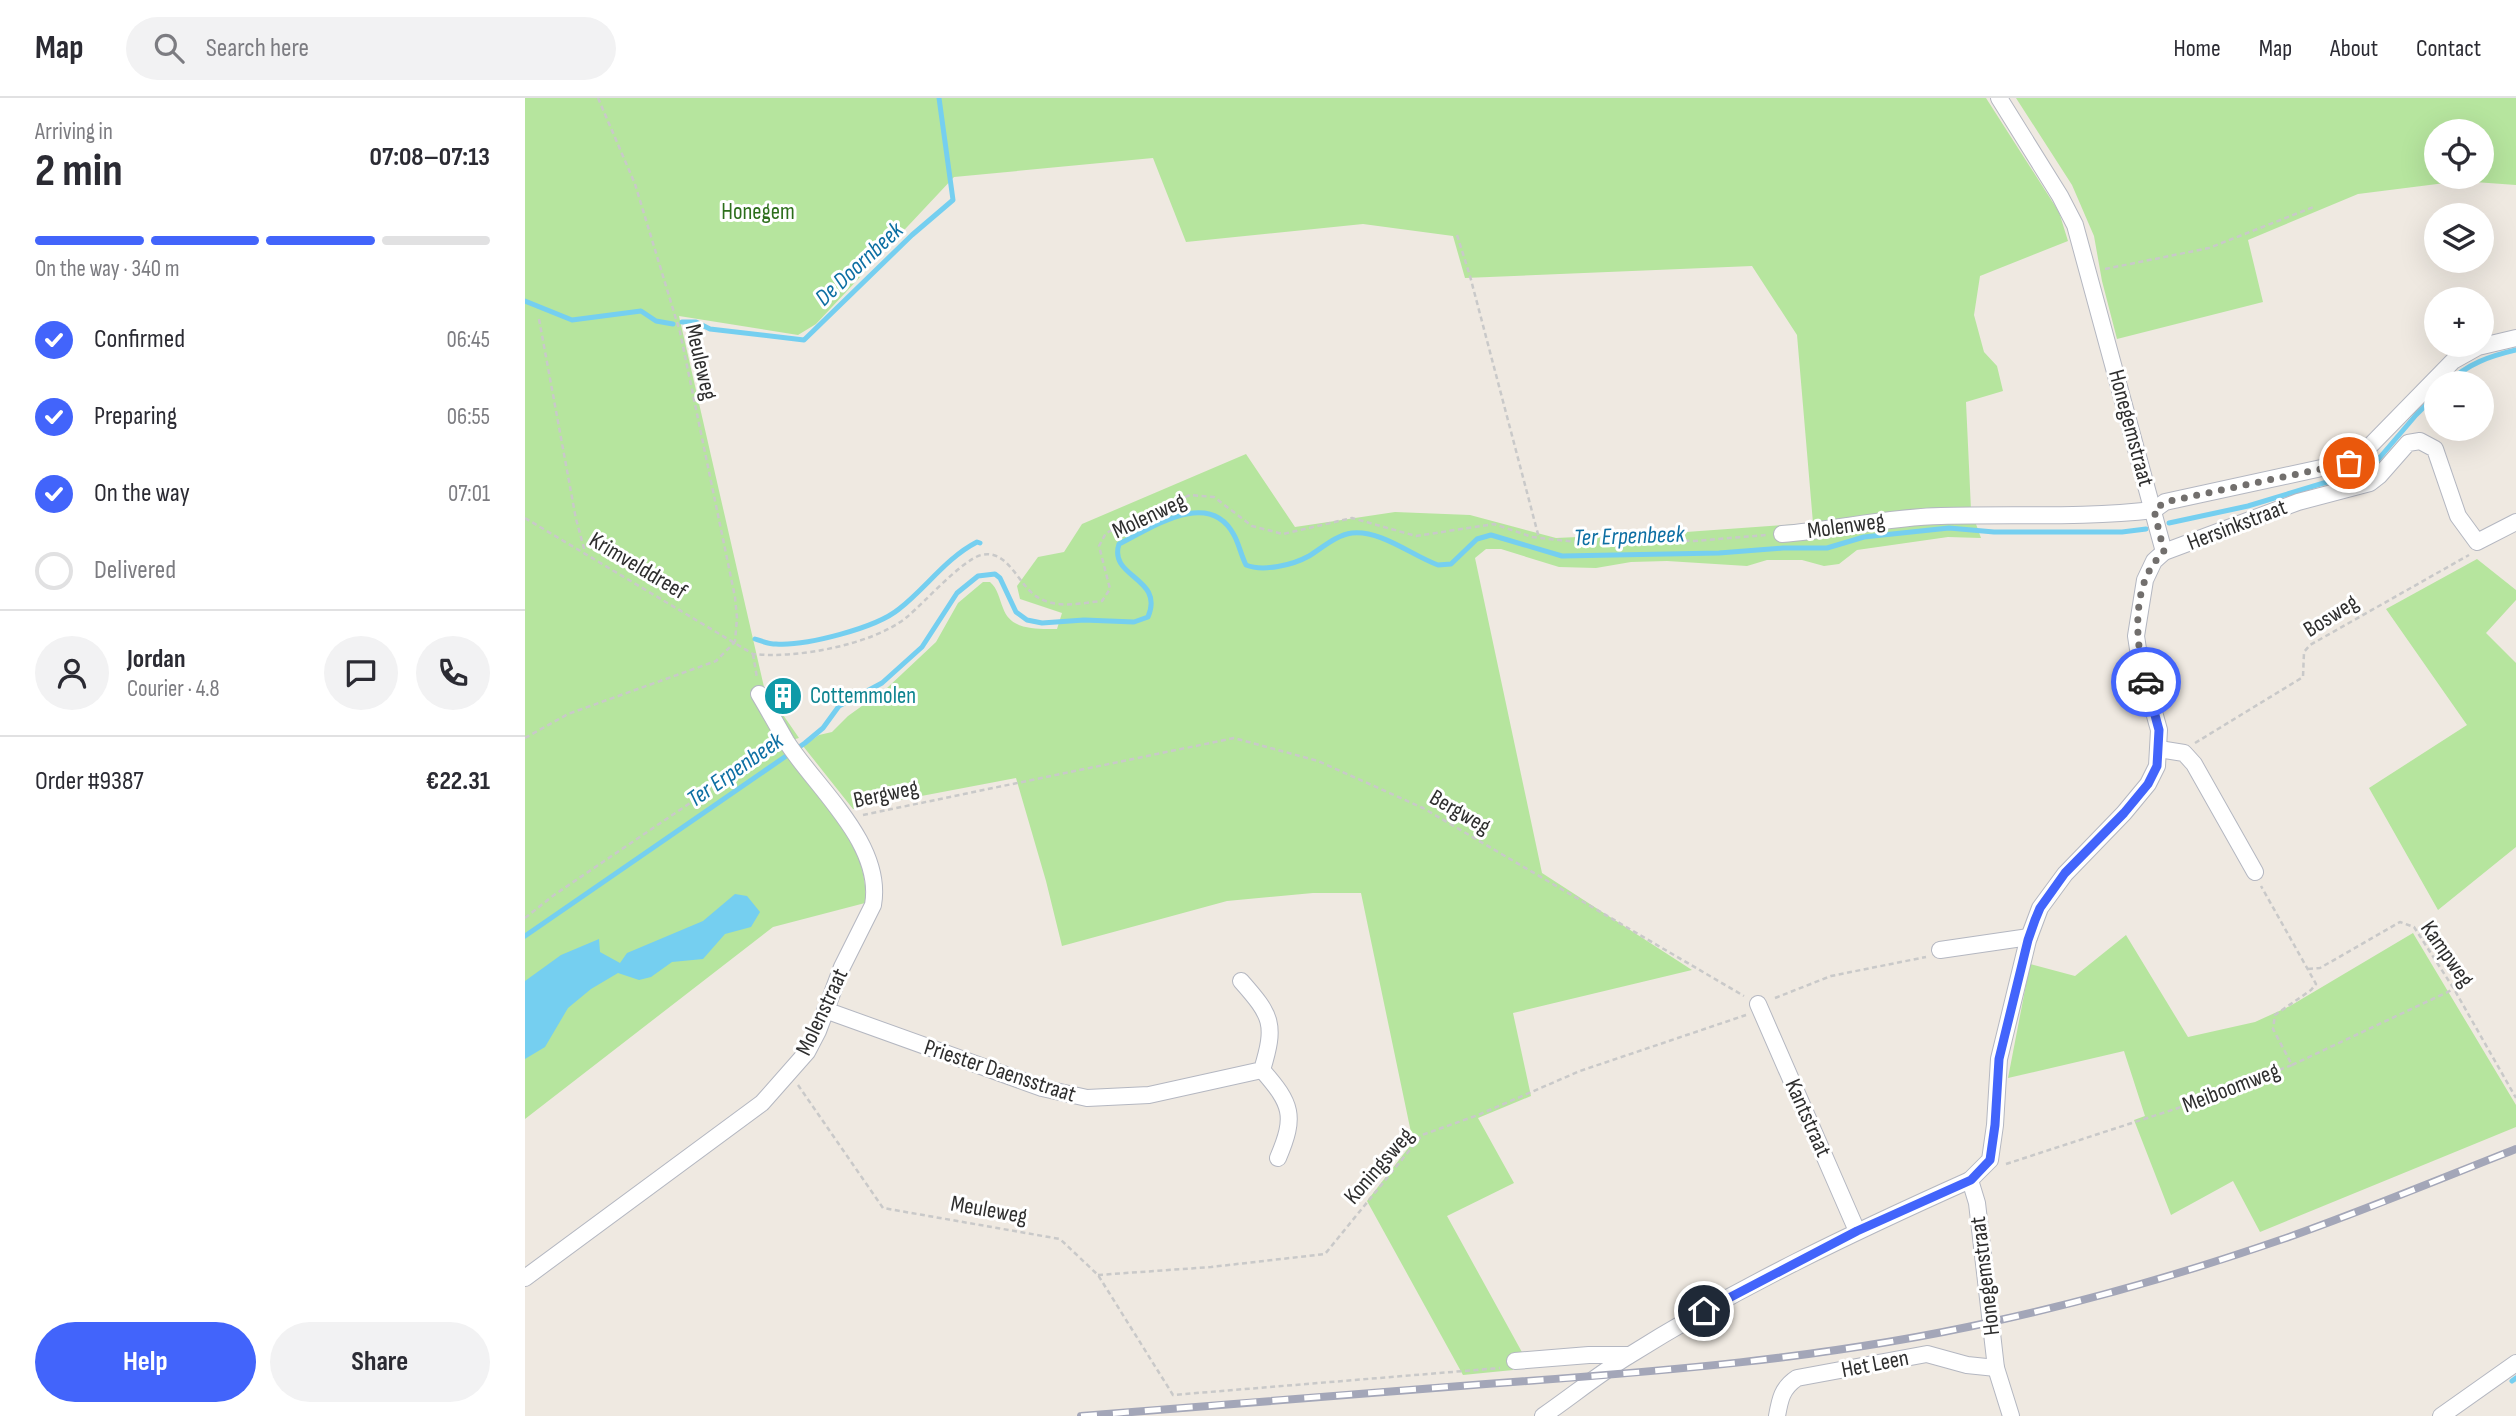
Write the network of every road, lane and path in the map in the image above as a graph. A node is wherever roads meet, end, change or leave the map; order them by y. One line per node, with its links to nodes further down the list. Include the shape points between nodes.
1 (599, 98): 16 (path, Meuleweg, via 635,184 680,332 735,597)
2 (1999, 98): 5 (street, Honegemstraat, via 2065,205)
3 (2316, 206): 5 (path, via 2209,247)
4 (1457, 235): 12 (path)
5 (2088, 273): 8 (street, Honegemstraat)
6 (539, 319): 14 (path)
7 (2516, 338): 8 (street, Molenweg, via 2478,347 2453,361 2349,463 2165,502)
8 (2154, 510): 11 (street, Molenweg, via 2065,516 1928,516); 15 (street, Honegemstraat)
9 (525, 518): 14 (path, Krimvelddreef)
10 (2516, 522): 13 (street)
11 (1782, 534): 12 (path, Molenweg, via 1585,543)
12 (1539, 538): 17 (path, Molenweg, via 1494,524 1416,536 1352,518 1283,534 1252,526 1214,497 1190,495 1106,533 1100,546 1109,590 1102,601 1060,605 1039,598 1006,562 981,555 904,619 866,638 787,656)
13 (2477, 542): 15 (street, Hersinkstraat, via 2458,516 2435,449 2420,441 2408,443 2370,483 2298,502); 22 (path, Bosweg, via 2475,552 2310,645 2304,652 2303,677)
14 (585, 552): 16 (path, Krimvelddreef)
15 (2164, 552): 21 (street, via 2145,580 2136,636 2159,730)
16 (735, 642): 17 (path); 19 (path, via 716,661 568,715)
17 (753, 654): 18 (path)
18 (759, 694): 20 (street, Molenstraat)
19 (525, 738)
20 (786, 739): 23 (street, Molenstraat); 25 (path)
21 (2159, 749): 22 (street); 26 (street, via 2148,784 2065,873 2040,908)
22 (2184, 752): 24 (street)
23 (845, 818): 31 (path, Bergweg, via 1234,738 1318,761 1423,808); 32 (street, Molenstraat, via 861,844 875,895)
24 (2255, 872): 28 (path)
25 (525, 918)
26 (2029, 937): 27 (street); 38 (street, via 1999,1059)
27 (1937, 953): 31 (path, via 1831,976)
28 (2308, 969): 30 (path, Kampweg, via 2320,968 2400,922 2414,927); 33 (path, Meiboomweg, via 2316,984 2275,1015 2273,1022)
29 (1241, 981): 34 (street, via 1269,1020 1269,1046)
30 (2454, 989): 33 (path); 36 (path, Kampweg)
31 (1758, 1004): 40 (street, Kantstraat); 41 (path, Koningsweg, via 1752,1013 1580,1071 1423,1135 1325,1254)
32 (825, 1010): 34 (street, Priester Daensstraat, via 1042,1088 1087,1098 1149,1096); 35 (street, Molenstraat, via 807,1052)
33 (2292, 1065): 38 (path, Meiboomweg, via 2002,1165)
34 (1262, 1070): 37 (street, via 1282,1093 1288,1110 1288,1134)
35 (790, 1074): 41 (path, Meuleweg, via 883,1208 1060,1239); 42 (street, Molenstraat, via 762,1103)
36 (2516, 1098)
37 (1278, 1158)
38 (1990, 1160): 39 (street)
39 (1971, 1180): 40 (street); 46 (street, Honegemstraat)
40 (1857, 1231): 43 (street)
41 (1098, 1275): 44 (path, Meuleweg, via 1173,1395 1508,1367)
42 (525, 1278)
43 (1629, 1355): 44 (street); 47 (street)
44 (1515, 1361)
45 (2516, 1363): 50 (street)
46 (1996, 1368): 48 (street, Het Leen, via 1927,1354 1797,1378 1781,1396); 49 (street, Honegemstraat)
47 (1543, 1416)
48 (1777, 1416)
49 (2011, 1416)
50 (2441, 1416)

